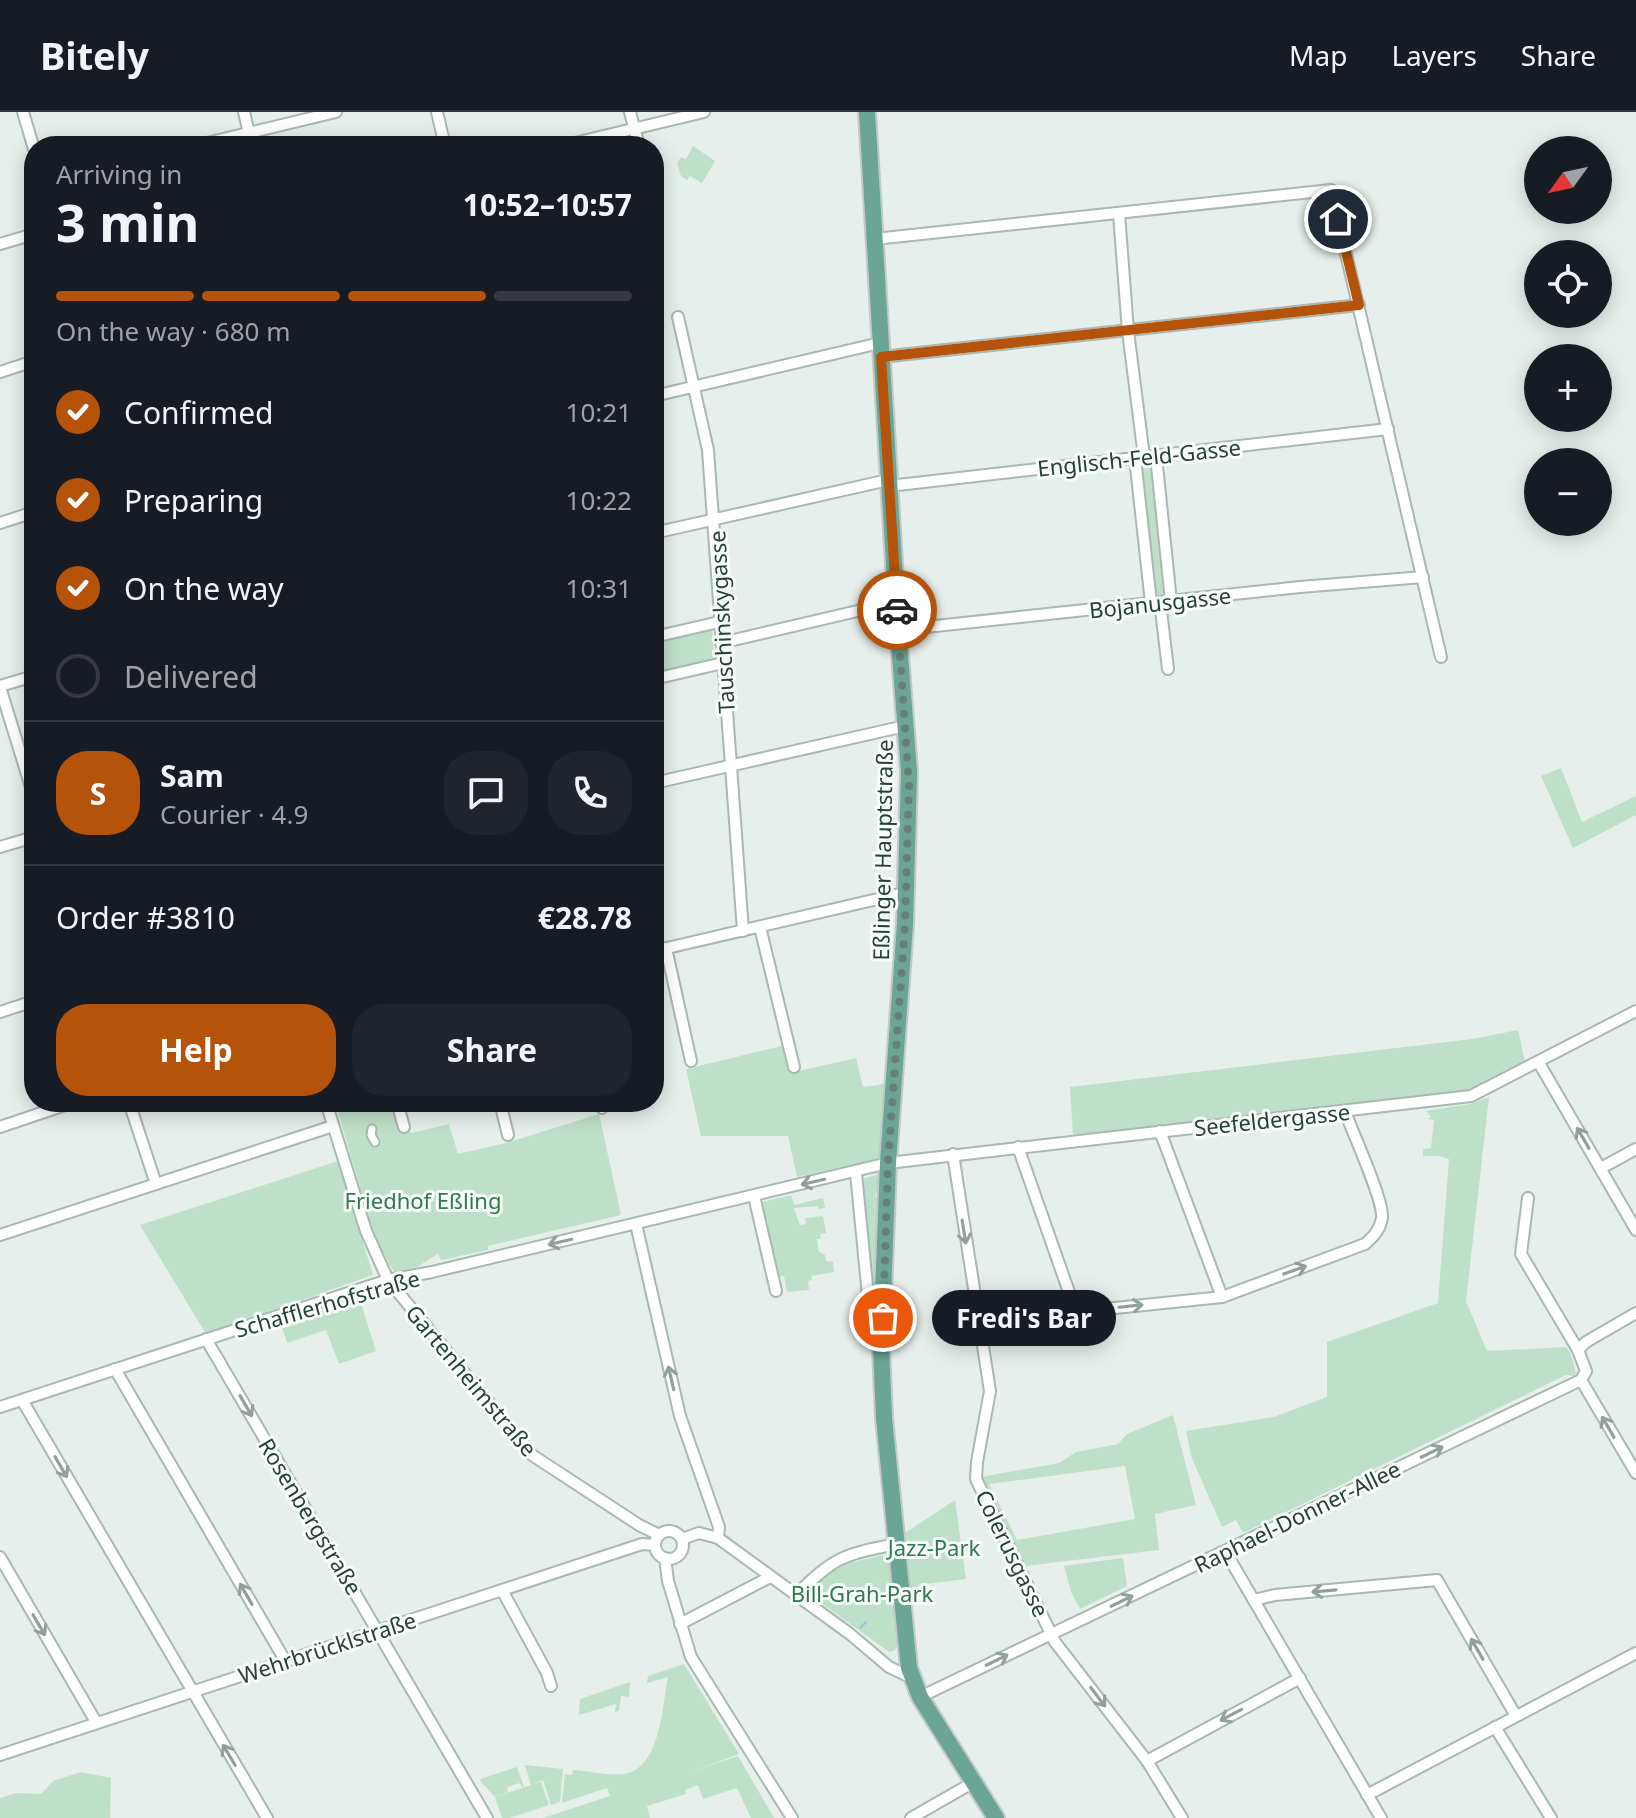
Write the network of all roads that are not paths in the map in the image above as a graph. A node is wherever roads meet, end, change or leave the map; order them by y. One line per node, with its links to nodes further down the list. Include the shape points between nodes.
1 (23, 112): 10 (street)
2 (244, 112): 9 (street)
3 (336, 112): 9 (street)
4 (437, 112): 13 (street)
5 (630, 112): 8 (street)
6 (704, 112): 8 (street)
7 (867, 112): 18 (main road, Eßlinger Hauptstraße)
8 (635, 129): 14 (street); 15 (street)
9 (249, 133): 11 (street); 12 (street)
10 (30, 136)
11 (236, 136)
12 (250, 136)
13 (443, 136)
14 (605, 136)
15 (637, 136)
16 (1119, 214): 18 (street); 20 (street, via 1331,190); 22 (street)
17 (24, 237): 19 (street)
18 (875, 239): 23 (main road, Eßlinger Hauptstraße)
19 (0, 244)
20 (1359, 305): 22 (street); 28 (street)
21 (678, 317): 26 (street, Tauschinskygasse)
22 (1128, 331): 23 (street); 30 (street)
23 (881, 350): 26 (street); 31 (main road, Eßlinger Hauptstraße)
24 (24, 364): 25 (street)
25 (0, 372)
26 (694, 386): 27 (street); 33 (street, Tauschinskygasse)
27 (664, 394)
28 (1388, 429): 29 (street, Englisch-Feld-Gasse); 36 (street)
29 (1156, 456): 30 (street, Englisch-Feld-Gasse); 38 (street)
30 (1140, 457): 31 (street, Englisch-Feld-Gasse); 38 (street)
31 (889, 483): 33 (street, Englisch-Feld-Gasse); 37 (main road, Eßlinger Hauptstraße)
32 (24, 515): 34 (street)
33 (715, 520): 35 (street, Englisch-Feld-Gasse); 39 (street, Tauschinskygasse)
34 (0, 523)
35 (664, 531)
36 (1423, 577): 38 (street, Bojanusgasse); 43 (street)
37 (896, 602): 40 (main road, Eßlinger Hauptstraße); 42 (street)
38 (1161, 602): 40 (street, Bojanusgasse); 45 (street)
39 (719, 622): 41 (street); 42 (street, Tauschinskygasse)
40 (898, 630): 49 (main road, Eßlinger Hauptstraße)
41 (664, 635)
42 (721, 643): 44 (street, Tauschinskygasse)
43 (1441, 657)
44 (723, 663): 46 (street); 51 (street, Tauschinskygasse)
45 (1168, 669)
46 (664, 677)
47 (24, 679): 48 (street)
48 (0, 686): 50 (street)
49 (905, 726): 51 (street); 55 (main road, Eßlinger Hauptstraße)
50 (24, 764)
51 (730, 766): 52 (street); 57 (street, Tauschinskygasse)
52 (664, 781)
53 (24, 840): 54 (street)
54 (0, 847)
55 (906, 895): 56 (street); 82 (main road, Eßlinger Hauptstraße)
56 (760, 927): 57 (street); 65 (street)
57 (743, 931): 58 (street)
58 (664, 949)
59 (664, 964): 63 (street)
60 (24, 1004): 62 (street)
61 (1636, 1011): 64 (street, Seefeldergasse)
62 (0, 1012)
63 (691, 1061)
64 (1539, 1063): 66 (street, Seefeldergasse, via 1471,1096); 83 (street, one-way to 64)
65 (794, 1067)
66 (1345, 1111): 76 (street, Seefeldergasse); 93 (street, one-way to 66, via 1365,1244 1374,1236 1381,1208)
67 (44, 1112): 73 (street)
68 (132, 1112): 85 (street)
69 (329, 1112): 72 (street, Gartenheimstraße)
70 (400, 1112): 74 (street)
71 (502, 1112): 77 (street)
72 (333, 1126): 85 (street); 91 (street, Gartenheimstraße, via 366,1231)
73 (0, 1127)
74 (404, 1127)
75 (372, 1129): 78 (street)
76 (1160, 1131): 79 (street, Seefeldergasse); 93 (street)
77 (508, 1135)
78 (375, 1142)
79 (1018, 1147): 81 (street, Seefeldergasse); 93 (street, one-way to 93, via 1076,1312)
80 (1636, 1149): 83 (street)
81 (953, 1154): 82 (street, Seefeldergasse); 116 (street, Colerusgasse, one-way to 116, via 990,1391 976,1479)
82 (888, 1163): 84 (street, Schafflerhofstraße); 96 (main road, Eßlinger Hauptstraße)
83 (1601, 1168): 89 (street)
84 (856, 1173): 86 (street, Schafflerhofstraße, one-way to 86); 96 (street, Eßlinger Hauptstraße, via 872,1337)
85 (156, 1184): 90 (street)
86 (754, 1196): 88 (street, Schafflerhofstraße); 92 (street)
87 (1528, 1198): 97 (street, via 1521,1254)
88 (636, 1224): 91 (street, Schafflerhofstraße, one-way to 91); 103 (street, one-way to 88, via 719,1527 680,1416)
89 (1636, 1230)
90 (0, 1235)
91 (388, 1280): 95 (street, Schafflerhofstraße); 105 (street, Gartenheimstraße, via 532,1455 645,1525)
92 (776, 1291)
93 (1222, 1297)
94 (1636, 1313): 97 (street)
95 (206, 1339): 98 (street, Schafflerhofstraße); 115 (street, Rosenbergstraße, one-way to 115)
96 (881, 1348): 106 (main road, Eßlinger Hauptstraße)
97 (1578, 1350): 99 (street, via 1586,1371)
98 (115, 1369): 100 (street, Schafflerhofstraße); 119 (street, one-way to 98)
99 (1581, 1380): 102 (street, one-way to 99); 107 (street, Raphael-Donner-Allee, one-way to 99)
100 (22, 1400): 101 (street, Schafflerhofstraße); 123 (street, one-way to 123)
101 (0, 1407)
102 (1636, 1473)
103 (718, 1538): 104 (street, Gartenheimstraße, via 699,1533); 110 (street)
104 (682, 1539): 105 (street, Gartenheimstraße, via 668,1530); 109 (street, via 678,1556)
105 (657, 1541): 109 (street, Gartenheimstraße, via 658,1554); 111 (street, Wehrbrücklstraße)
106 (897, 1544): 112 (street, via 843,1556); 120 (main road, Eßlinger Hauptstraße)
107 (1225, 1551): 113 (street); 116 (street, Raphael-Donner-Allee, one-way to 107)
108 (0, 1557): 126 (street, one-way to 126)
109 (665, 1558): 114 (street)
110 (770, 1577): 112 (street); 114 (street)
111 (502, 1590): 115 (street, Wehrbrücklstraße); 122 (street)
112 (796, 1595): 118 (street)
113 (1254, 1600): 121 (street); 125 (street, one-way to 113, via 1437,1580)
114 (680, 1624): 134 (street, via 691,1657)
115 (378, 1630): 119 (street, Wehrbrücklstraße); 133 (street, Rosenbergstraße)
116 (1051, 1635): 124 (street, Raphael-Donner-Allee, one-way to 116); 129 (street, Colerusgasse, one-way to 129)
117 (1636, 1653): 125 (street)
118 (883, 1659): 120 (street); 120 (street, via 889,1667)
119 (286, 1662): 123 (street, Wehrbrücklstraße)
120 (906, 1668): 124 (main road, Eßlinger Hauptstraße)
121 (1300, 1678): 129 (street, one-way to 129); 131 (street)
122 (551, 1686)
123 (191, 1691): 126 (street, Wehrbrücklstraße); 132 (street, one-way to 123)
124 (920, 1697): 130 (main road, Eßlinger Hauptstraße)
125 (1516, 1716): 127 (street)
126 (96, 1722): 128 (street, Wehrbrücklstraße)
127 (1495, 1727): 131 (street); 139 (street)
128 (0, 1755)
129 (1147, 1761): 137 (street, Colerusgasse)
130 (974, 1782): 135 (street); 136 (main road, Eßlinger Hauptstraße)
131 (1367, 1795): 138 (street)
132 (267, 1818)
133 (487, 1818)
134 (792, 1818)
135 (911, 1818)
136 (996, 1818)
137 (1182, 1818)
138 (1381, 1818)
139 (1551, 1818)

